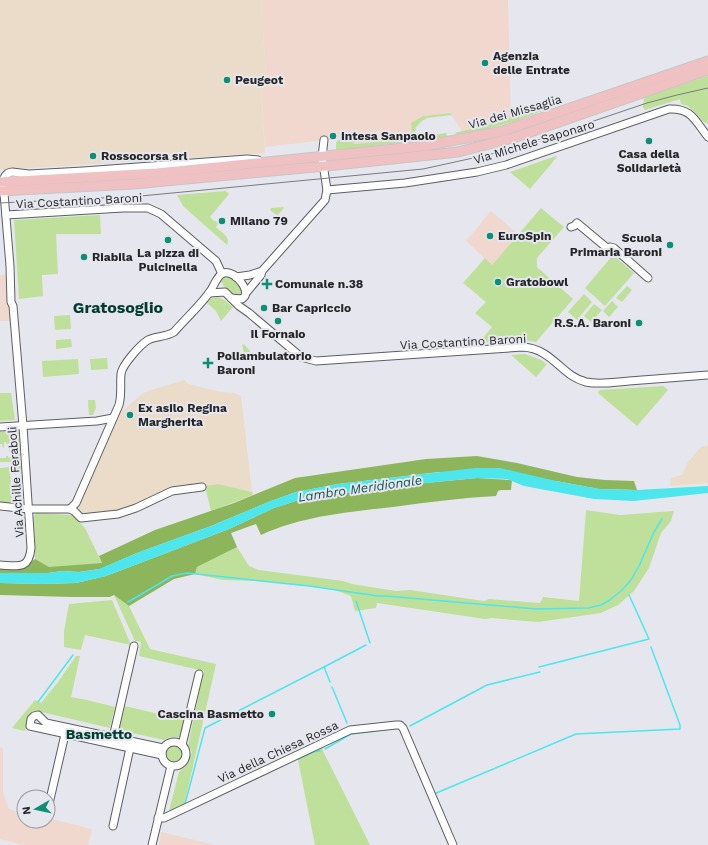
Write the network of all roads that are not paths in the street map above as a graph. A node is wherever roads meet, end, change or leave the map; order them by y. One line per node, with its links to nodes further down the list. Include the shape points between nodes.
1 (708, 61): 5 (main road, Via dei Missaglia, via 503,131)
2 (708, 70): 5 (main road, Via dei Missaglia, via 484,146 437,155)
3 (708, 138): 9 (street, Via Michele Saponaro, via 687,112 669,109 506,165 477,172 405,183)
4 (324, 140): 5 (street)
5 (322, 161): 6 (main road, Via dei Missaglia, via 270,162 157,173); 8 (main road, Via dei Missaglia, via 134,184); 9 (street)
6 (77, 174): 7 (main road, Via dei Missaglia); 8 (street, via 74,182)
7 (2, 182): 10 (street, Via Achille Feraboli)
8 (67, 187): 10 (main road, Via dei Missaglia)
9 (327, 190): 13 (street, via 325,200)
10 (2, 191): 11 (street, Via Achille Feraboli)
11 (4, 220): 14 (street, Via Costantino Baroni, via 123,208 148,208 161,214 216,261); 25 (street, Via Achille Feraboli)
12 (571, 227): 16 (street, via 577,223 607,248 614,248)
13 (262, 271): 15 (street); 20 (street, via 261,276)
14 (222, 274): 15 (street, via 229,273); 17 (street)
15 (236, 277): 20 (street)
16 (648, 278)
17 (217, 280): 18 (street, Via Costantino Baroni); 19 (street)
18 (225, 292): 19 (street); 21 (street, Via Costantino Baroni)
19 (209, 293): 24 (street, via 174,332 145,342 124,367 121,373 122,395)
20 (246, 294): 21 (street, via 242,299); 22 (street)
21 (231, 298): 22 (street, Via Costantino Baroni)
22 (249, 313): 23 (street, Via Costantino Baroni, via 301,357 316,361 523,347 546,354 571,375 587,382)
23 (708, 375)
24 (112, 418): 25 (street); 30 (street, via 76,503)
25 (23, 426): 26 (street); 29 (street, Via Achille Feraboli)
26 (0, 427)
27 (202, 487): 30 (street, via 172,491 118,514 81,518)
28 (0, 506): 29 (street)
29 (29, 509): 30 (street); 31 (street, Via Achille Feraboli, via 29,560 25,564)
30 (70, 509)
31 (0, 565)
32 (134, 646): 34 (street)
33 (199, 674): 35 (street)
34 (113, 741): 36 (street); 37 (street); 39 (street, via 66,730)
35 (182, 745): 37 (street, via 172,742 167,744); 38 (street, via 186,752 185,759 178,765)
36 (130, 748): 37 (street); 41 (street)
37 (163, 752): 38 (street, via 165,762)
38 (171, 766): 40 (street)
39 (52, 789)
40 (158, 818): 42 (street); 43 (street, Via della Chiesa Rossa, via 164,818 350,730 400,725)
41 (113, 826)
42 (152, 845)
43 (453, 845)

